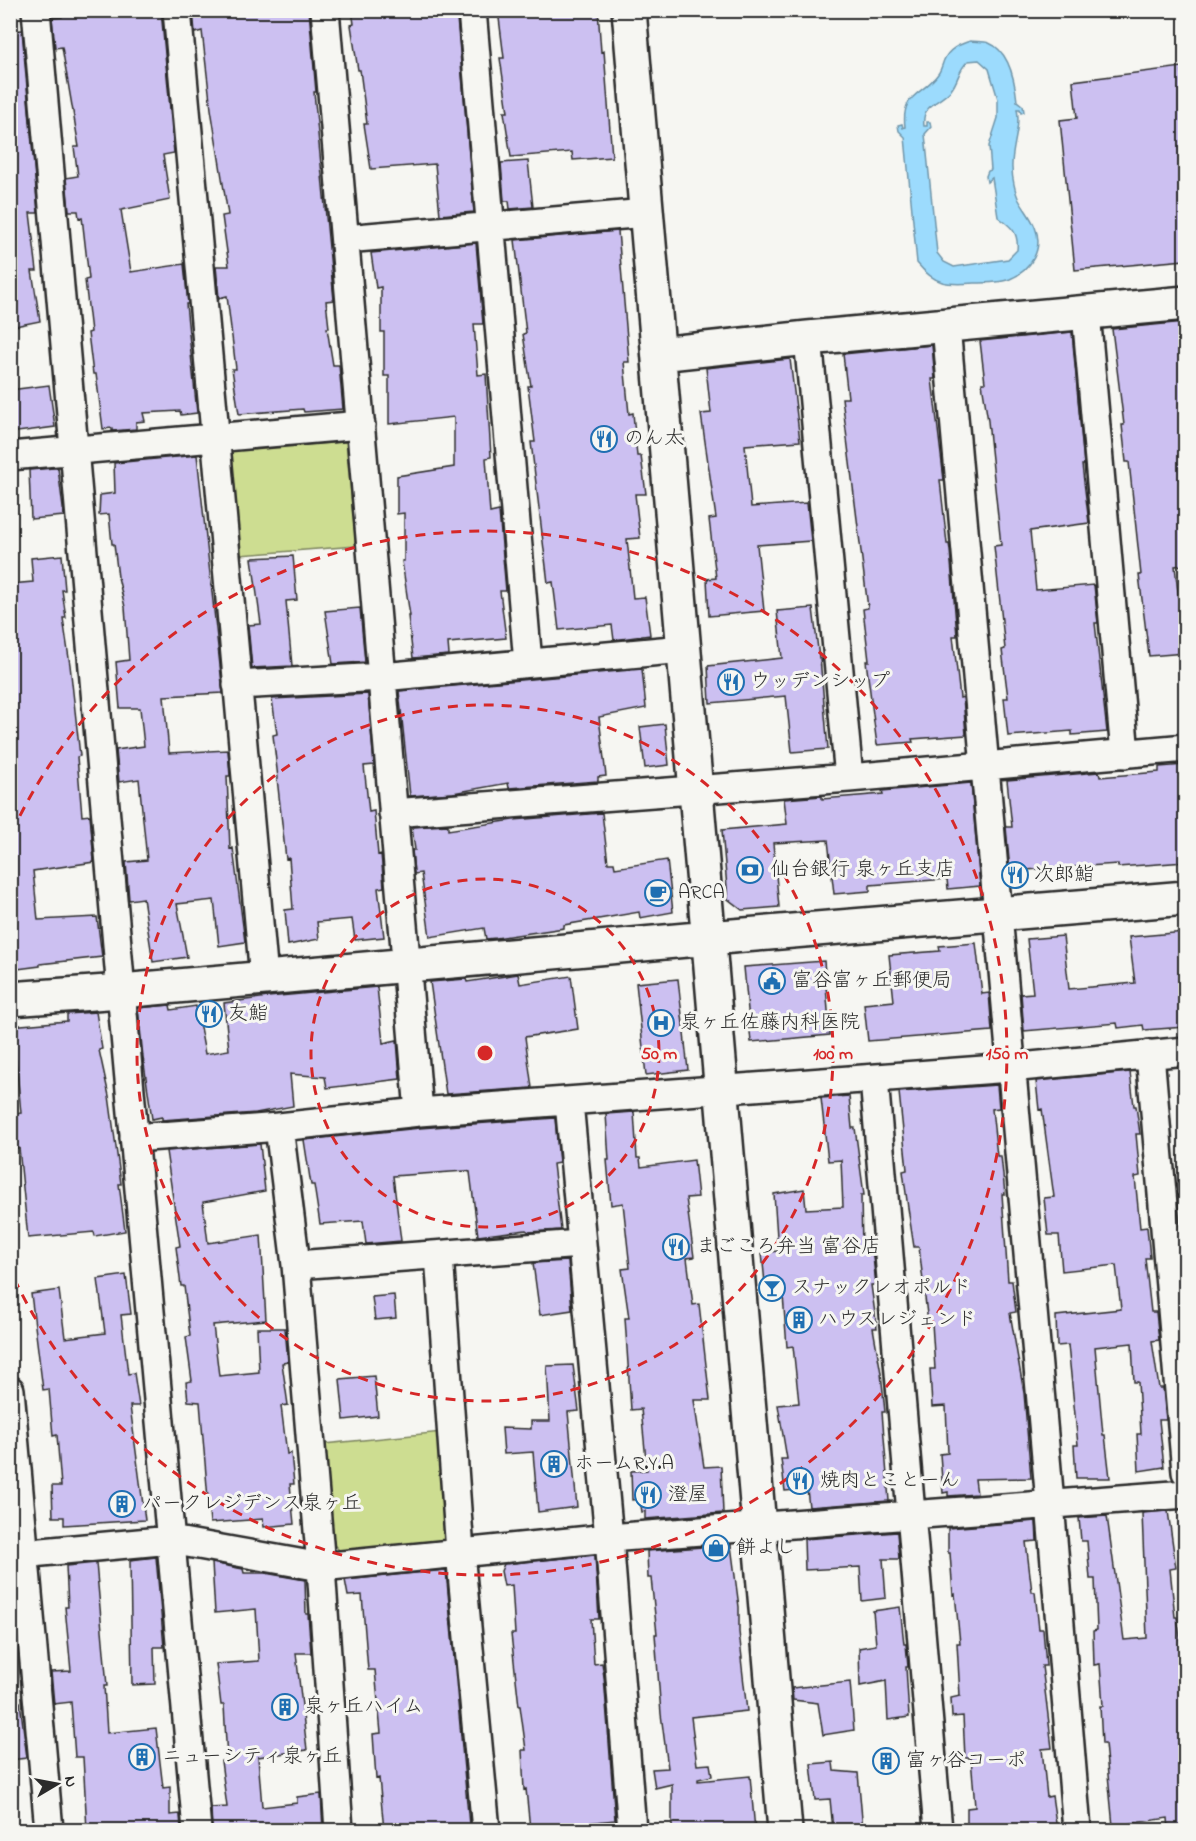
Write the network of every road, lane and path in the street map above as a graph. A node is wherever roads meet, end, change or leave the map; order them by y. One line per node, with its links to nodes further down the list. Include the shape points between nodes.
1 (36, 10): 16 (street)
2 (177, 10): 15 (street)
3 (325, 10): 8 (street)
4 (472, 10): 7 (street)
5 (629, 10): 6 (street)
6 (646, 213): 7 (street); 13 (street)
7 (491, 226): 8 (street); 19 (street)
8 (345, 239): 14 (street)
9 (1185, 303): 10 (street)
10 (1086, 313): 11 (street); 23 (street)
11 (946, 326): 12 (street); 24 (street)
12 (808, 338): 13 (street); 25 (street)
13 (658, 354): 18 (street)
14 (361, 425): 15 (street); 20 (street)
15 (214, 437): 16 (street); 21 (street)
16 (74, 451): 17 (street); 33 (street)
17 (10, 456)
18 (683, 649): 19 (street); 26 (street)
19 (528, 663): 20 (street)
20 (382, 676): 21 (street); 27 (street)
21 (237, 685): 32 (street)
22 (1185, 748): 23 (street)
23 (1125, 754): 24 (street)
24 (984, 766): 25 (street); 29 (street)
25 (849, 777): 26 (street)
26 (695, 790): 27 (street); 30 (street)
27 (393, 813): 31 (street)
28 (1185, 898): 29 (street)
29 (998, 914): 30 (street); 37 (street)
30 (709, 938): 31 (street); 39 (street)
31 (406, 965): 32 (street); 41 (street)
32 (264, 978): 33 (street)
33 (121, 991): 34 (street); 43 (street)
34 (10, 999)
35 (1185, 1051): 36 (street)
36 (1150, 1054): 37 (street); 48 (street)
37 (1010, 1068): 38 (street); 50 (street)
38 (874, 1080): 39 (street); 51 (street)
39 (722, 1089): 40 (street); 52 (street)
40 (569, 1102): 41 (street); 44 (street)
41 (419, 1112): 42 (street)
42 (279, 1127): 43 (street); 46 (street)
43 (134, 1138): 54 (street)
44 (581, 1244): 45 (street); 53 (street)
45 (439, 1255): 46 (street); 55 (street)
46 (296, 1265): 57 (street)
47 (10, 1390): 56 (street)
48 (1185, 1472)
49 (1185, 1494): 50 (street)
50 (1050, 1503): 51 (street); 65 (street)
51 (910, 1516): 52 (street); 64 (street)
52 (759, 1526): 53 (street); 63 (street)
53 (609, 1538): 55 (street); 62 (street)
54 (171, 1540): 56 (street); 57 (street); 59 (street)
55 (460, 1552): 57 (street); 61 (street)
56 (18, 1554): 58 (street)
57 (321, 1567): 60 (street)
58 (49, 1830)
59 (197, 1830)
60 (339, 1830)
61 (486, 1830)
62 (632, 1830)
63 (785, 1830)
64 (938, 1830)
65 (1077, 1830)

